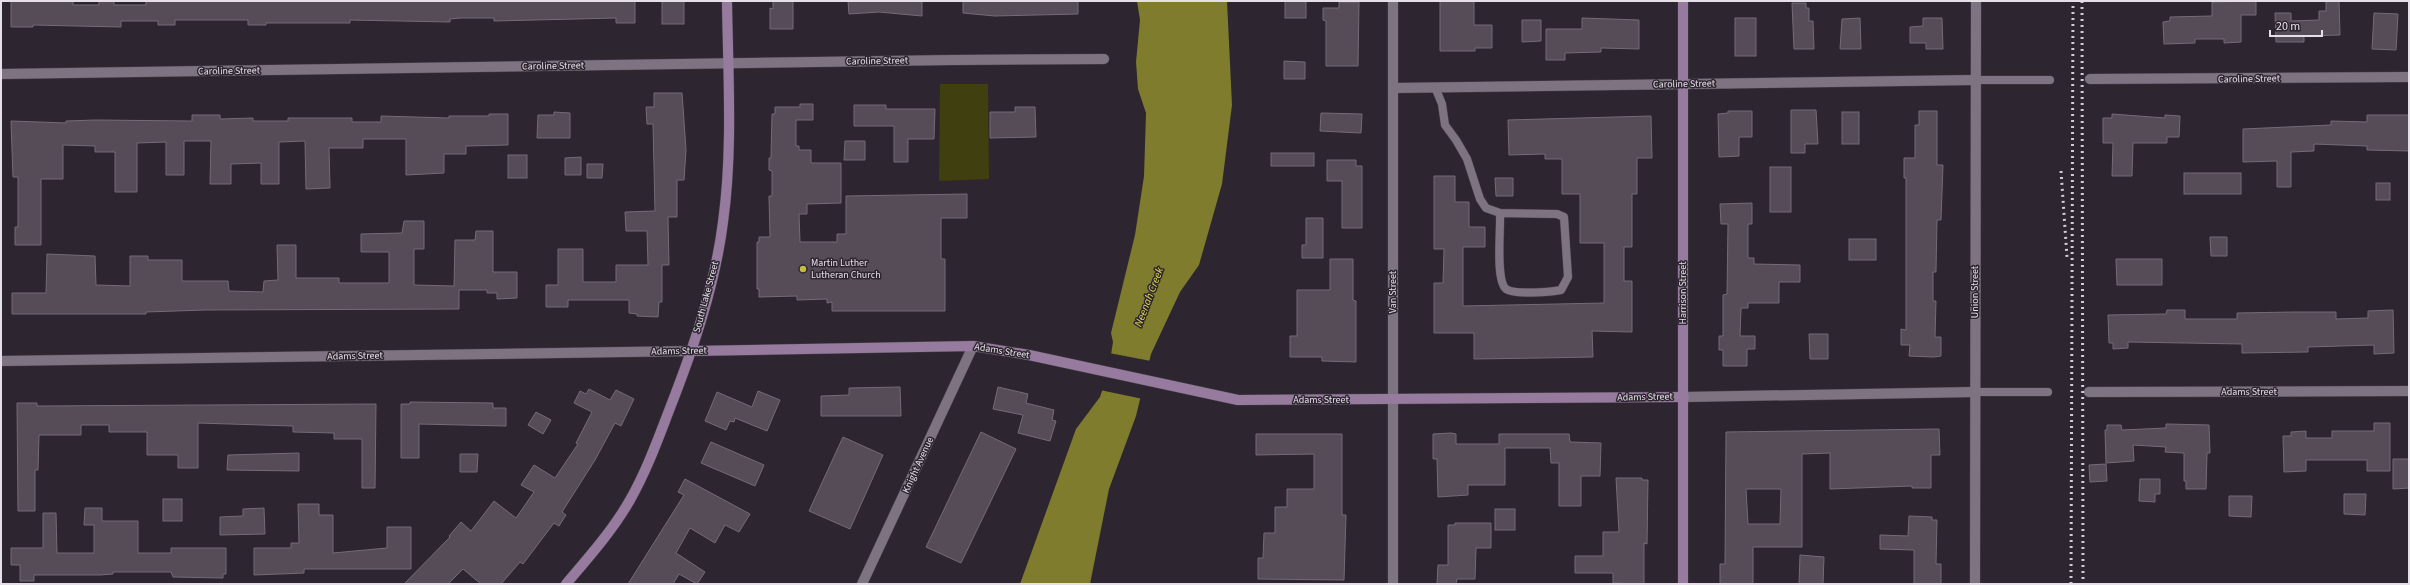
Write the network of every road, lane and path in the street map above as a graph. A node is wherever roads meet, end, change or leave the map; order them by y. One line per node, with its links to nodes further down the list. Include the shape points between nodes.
1 (727, 1): 6 (street, South Lake Street)
2 (1393, 1): 14 (street, Van Street)
3 (1683, 1): 12 (street, Harrison Street)
4 (1976, 1): 10 (street, Union Street)
5 (1104, 59): 6 (street, Caroline Street)
6 (728, 63): 7 (street, Caroline Street); 17 (street, South Lake Street, via 728,174 723,224 714,273)
7 (1, 74)
8 (2409, 77): 9 (street, Caroline Street)
9 (2090, 79)
10 (1975, 80): 11 (lane); 12 (street, Caroline Street); 19 (street, Union Street)
11 (2050, 80)
12 (1683, 84): 13 (street, Caroline Street); 23 (street, Harrison Street)
13 (1435, 87): 14 (street, Caroline Street); 15 (lane, via 1442,104 1445,125 1466,159 1480,199 1486,208)
14 (1393, 88): 24 (street, Van Street)
15 (1500, 213): 15 (lane, via 1499,263 1501,281 1506,289 1514,292 1561,290 1568,277 1564,217 1557,214)
16 (973, 346): 17 (street, Adams Street); 24 (street, Adams Street, via 1022,353 1238,400); 26 (street, Knight Avenue)
17 (692, 351): 18 (street, Adams Street); 25 (street, South Lake Street, via 650,461 630,500 605,537)
18 (1, 361)
19 (1975, 392): 20 (lane); 23 (street, Adams Street); 29 (street, Union Street)
20 (2048, 392)
21 (2089, 392): 22 (street, Adams Street)
22 (2409, 392)
23 (1684, 396): 24 (street, Adams Street); 28 (street, Harrison Street)
24 (1393, 399): 27 (street, Van Street)
25 (566, 584)
26 (862, 584)
27 (1393, 584)
28 (1683, 584)
29 (1975, 584)

